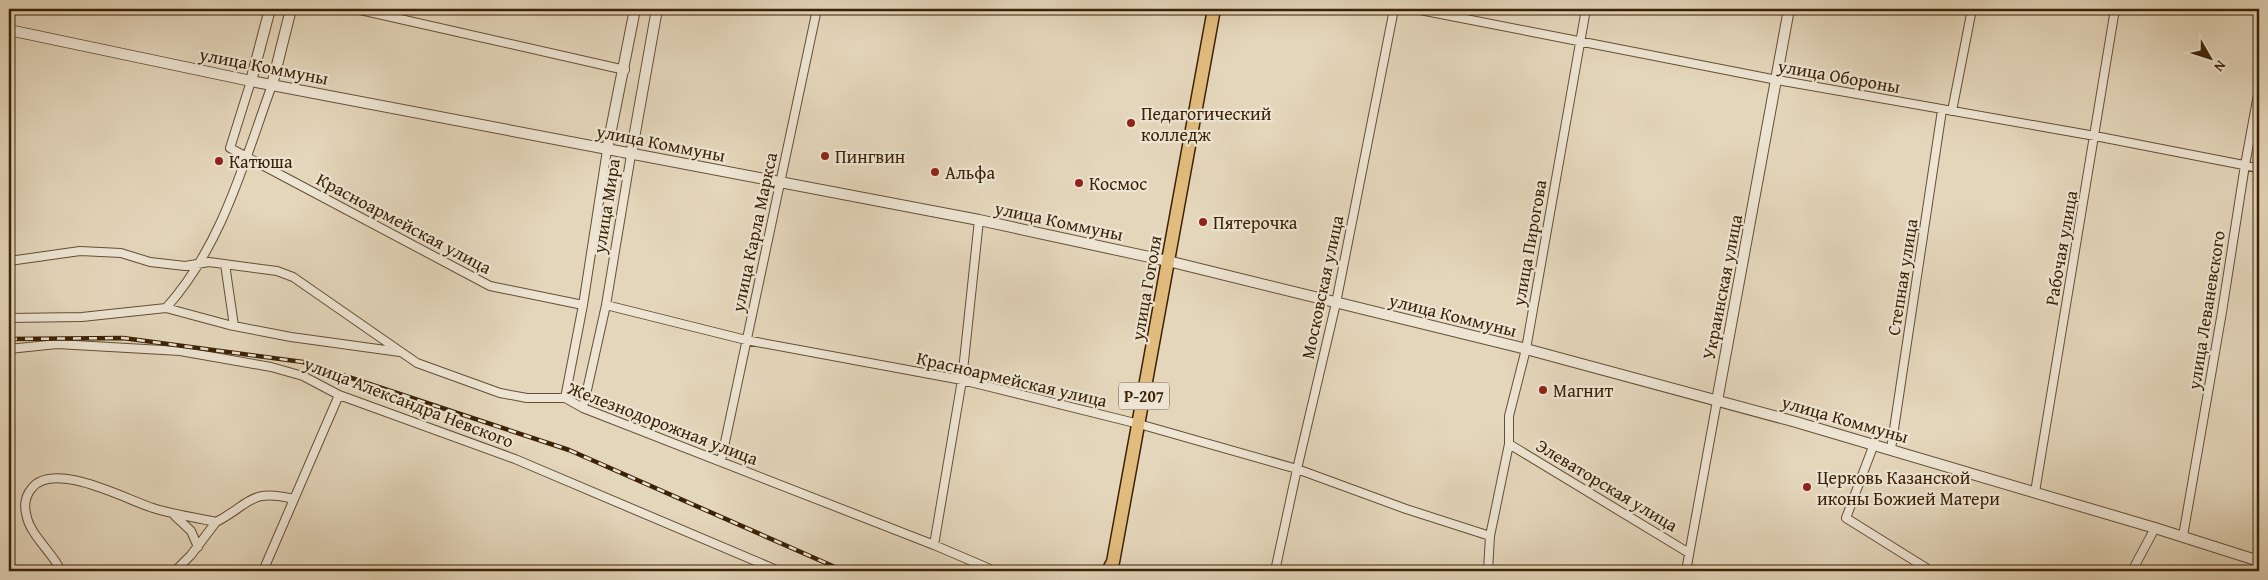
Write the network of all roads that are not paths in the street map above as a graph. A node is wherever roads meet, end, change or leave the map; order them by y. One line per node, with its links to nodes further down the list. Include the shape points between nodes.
1 (270, 9): 18 (street)
2 (292, 9): 19 (street)
3 (356, 9): 16 (street)
4 (636, 9): 16 (street, улица Мира)
5 (657, 9): 25 (street, улица Мира)
6 (817, 9): 29 (street, улица Карла Маркса)
7 (1214, 9): 32 (main road, улица Гоголя / Р-207)
8 (1394, 9): 35 (street, Московская улица)
9 (1415, 9): 15 (street, улица Обороны)
10 (1586, 9): 15 (street, улица Пирогова)
11 (1789, 9): 17 (street, Украинская улица)
12 (1972, 9): 22 (street)
13 (2115, 9): 23 (street, Рабочая улица)
14 (9, 30): 18 (street, улица Коммуны)
15 (1580, 41): 17 (street, улица Обороны); 43 (street, улица Пирогова)
16 (625, 70): 24 (street, улица Мира)
17 (1777, 80): 21 (street, улица Обороны); 48 (street, Украинская улица)
18 (251, 81): 19 (street, улица Коммуны); 26 (street, Красноармейская улица, via 230,148)
19 (272, 84): 24 (street, улица Коммуны); 26 (street)
20 (2259, 89): 27 (street, улица Леваневского)
21 (1942, 110): 22 (street, улица Обороны); 53 (street, Степная улица)
22 (1952, 111): 23 (street, улица Обороны)
23 (2095, 136): 27 (street, улица Обороны); 56 (street, Рабочая улица)
24 (607, 150): 25 (street, улица Коммуны); 36 (street, улица Мира)
25 (631, 155): 29 (street, улица Коммуны); 37 (street, улица Мира)
26 (246, 157): 33 (street, via 211,243); 36 (street, Красноармейская улица, via 490,286)
27 (2244, 165): 28 (street, улица Обороны); 62 (street, улица Леваневского)
28 (2259, 168)
29 (781, 182): 30 (street, улица Коммуны); 41 (street, улица Карла Маркса)
30 (979, 220): 32 (street, улица Коммуны); 45 (street)
31 (9, 261): 33 (street, Железнодорожная улица, via 80,251 120,253 150,262 185,266)
32 (1168, 261): 35 (street, улица Коммуны); 50 (main road, улица Гоголя / Р-207)
33 (198, 264): 34 (street, Железнодорожная улица); 38 (street)
34 (225, 264): 40 (street); 44 (street, Железнодорожная улица, via 286,273)
35 (1336, 303): 43 (street, улица Коммуны); 55 (street, Московская улица)
36 (583, 305): 47 (street, улица Мира)
37 (606, 305): 41 (street, Красноармейская улица); 49 (street, улица Мира)
38 (166, 308): 39 (street, via 82,317); 40 (street)
39 (9, 318)
40 (234, 326): 44 (street)
41 (746, 340): 45 (street, Красноармейская улица); 54 (street, улица Карла Маркса)
42 (9, 349): 46 (street, улица Александра Невского, via 57,344 180,351 271,367 303,376)
43 (1526, 350): 48 (street, улица Коммуны); 51 (street, улица Пирогова, via 1510,416)
44 (402, 353): 47 (street, Железнодорожная улица, via 417,363 500,394)
45 (962, 380): 50 (street, Красноармейская улица); 63 (street)
46 (339, 395): 57 (street); 70 (street, улица Александра Невского, via 515,459)
47 (565, 398): 49 (street, Железнодорожная улица)
48 (1717, 401): 52 (street, улица Коммуны); 65 (street, Украинская улица)
49 (583, 408): 54 (street, Железнодорожная улица)
50 (1139, 424): 55 (street, Красноармейская улица); 72 (main road, улица Гоголя / Р-207, via 1113,562)
51 (1509, 444): 61 (street, улица Пирогова); 65 (street, Элеваторская улица)
52 (1874, 444): 53 (street, улица Коммуны); 76 (street, via 1846,518)
53 (1891, 449): 56 (street, улица Коммуны)
54 (721, 461): 63 (street, Железнодорожная улица)
55 (1296, 468): 61 (street, Красноармейская улица); 73 (street, Московская улица)
56 (2035, 492): 60 (street, улица Коммуны)
57 (294, 499): 59 (street, via 275,494 250,498); 69 (street)
58 (173, 514): 59 (street); 64 (street, via 191,531); 67 (street, via 92,484 42,480 34,485 26,498 27,518)
59 (216, 522): 64 (street)
60 (2155, 528): 62 (street, улица Коммуны); 77 (street)
61 (1490, 536): 74 (street, улица Пирогова)
62 (2183, 536): 66 (street, улица Коммуны)
63 (934, 545): 71 (street, Железнодорожная улица)
64 (198, 547): 68 (street)
65 (1689, 553): 75 (street, Украинская улица)
66 (2259, 561)
67 (61, 571)
68 (175, 571)
69 (263, 571)
70 (779, 571)
71 (995, 571)
72 (1108, 571)
73 (1275, 571)
74 (1488, 571)
75 (1686, 571)
76 (1932, 571)
77 (2132, 571)

